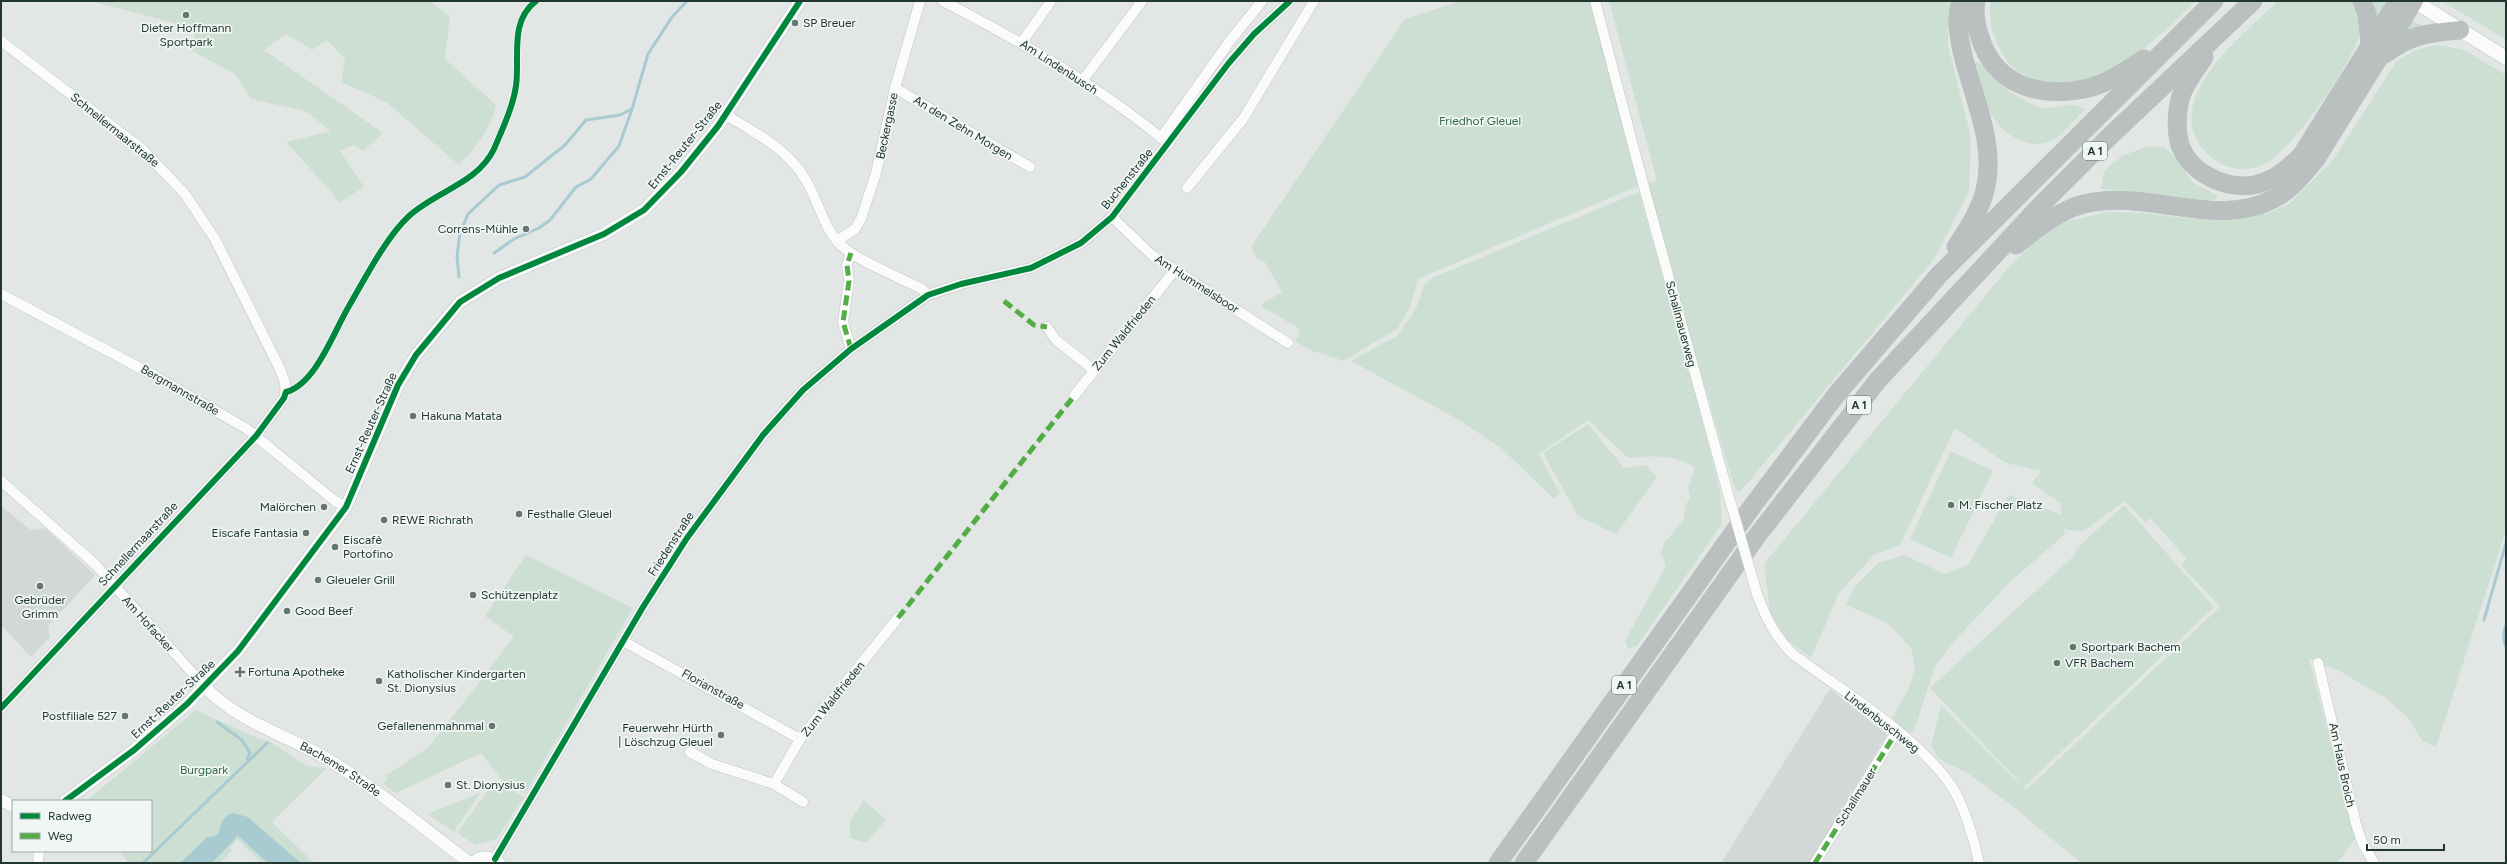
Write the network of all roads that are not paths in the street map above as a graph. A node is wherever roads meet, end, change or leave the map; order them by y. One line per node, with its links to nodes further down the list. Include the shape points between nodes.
1 (800, 1): 26 (street, Ernst-Reuter-Straße)
2 (920, 1): 25 (street, Beckergasse)
3 (943, 1): 21 (street, Am Lindenbusch)
4 (1051, 1): 21 (street)
5 (1142, 1): 24 (street)
6 (1262, 1): 27 (street, Buchenstraße, via 1229,42)
7 (1290, 1): 27 (street, Buchenstraße, via 1254,34)
8 (1314, 1): 29 (street, via 1243,119)
9 (1595, 1): 49 (street, Schallmauerweg, bridge, via 1757,594 1772,629)
10 (1960, 1): 34 (highway, via 1957,25 1964,61 1983,127 1988,158 1985,190 1972,222)
11 (1976, 1): 19 (highway, via 1977,29 1984,52 1996,69 2015,82 2032,89 2057,93 2086,89 2116,77)
12 (2214, 1): 19 (highway, A 1)
13 (2253, 1): 17 (highway, A 1)
14 (2362, 1): 22 (highway)
15 (2398, 1): 22 (highway)
16 (2414, 1): 18 (main road); 22 (highway)
17 (2226, 26): 22 (highway, via 2190,78 2180,98 2177,123 2180,145 2190,161 2204,173 2225,184 2246,186 2263,182 2284,172 2301,156); 35 (highway, A 1, via 2108,138)
18 (2460, 30): 22 (highway, via 2424,33); 23 (main road)
19 (2174, 39): 34 (highway, A 1)
20 (1, 41): 43 (street, Schnellermaarstraße, via 142,149 170,176 200,213 216,239 283,377 286,392 284,398)
21 (1022, 42): 24 (street, Am Lindenbusch)
22 (2374, 51): 35 (highway, via 2316,159 2296,182 2277,197 2252,208 2214,211 2127,200 2075,207 2051,218)
23 (2506, 58)
24 (1082, 81): 27 (street, Am Lindenbusch)
25 (895, 88): 28 (street, An den Zehn Morgen); 31 (street, Beckergasse, via 876,173 861,219 850,234)
26 (726, 115): 31 (street, via 770,142 793,163 804,177); 45 (street, Ernst-Reuter-Straße, via 681,172 644,210 604,234 499,278 460,302 416,355 398,385)
27 (1165, 141): 30 (street, Buchenstraße)
28 (1030, 167)
29 (1187, 188)
30 (1112, 217): 33 (street, Am Hummelsboor, via 1144,249); 37 (street, Buchenstraße, via 1081,243 1032,268 961,284)
31 (837, 241): 32 (street)
32 (851, 253): 37 (street, via 922,289); 40 (street, via 847,265 849,281 843,322)
33 (1175, 270): 39 (street, Am Hummelsboor); 41 (street, Zum Waldfrieden)
34 (1939, 275): 64 (highway, A 1, via 1836,395 1751,508)
35 (1969, 281): 65 (highway, A 1, via 1878,380 1757,536)
36 (1, 294): 43 (street, Bergmannstraße, via 157,377)
37 (928, 295): 40 (street, Friedenstraße)
38 (1046, 327): 41 (street, via 1056,340)
39 (1288, 343)
40 (851, 349): 48 (street, Friedenstraße, via 803,390 758,441 687,538)
41 (1094, 370): 42 (street, Zum Waldfrieden)
42 (1074, 396)
43 (256, 436): 45 (street, Bergmannstraße, via 335,501); 46 (street, Schnellermaarstraße)
44 (1, 482): 46 (street, Am Hofacker, via 95,564)
45 (346, 507): 51 (street, Ernst-Reuter-Straße, via 238,651)
46 (113, 587): 51 (street, Am Hofacker); 52 (street, Schnellermaarstraße)
47 (898, 618): 54 (street, Zum Waldfrieden)
48 (623, 641): 54 (street, Florianstraße); 60 (street, Friedenstraße)
49 (1781, 642): 53 (street, Lindenbuschweg, via 1794,655)
50 (2318, 663): 68 (street, Am Haus Broich, via 2356,824 2362,842)
51 (205, 687): 57 (street, Ernst-Reuter-Straße, via 134,750); 62 (street, Bachemer Straße, via 227,708 327,759 386,798)
52 (1, 708)
53 (1897, 731): 66 (street, Schallmauer); 67 (street, Lindenbuschweg, via 1948,781 1964,812)
54 (800, 739): 56 (street, Zum Waldfrieden)
55 (690, 752): 56 (street, via 712,764)
56 (774, 784): 58 (street)
57 (66, 800)
58 (803, 802)
59 (39, 852): 61 (street)
60 (497, 861): 63 (street, via 481,858)
61 (38, 863)
62 (470, 863)
63 (473, 863)
64 (1498, 863)
65 (1524, 863)
66 (1814, 863)
67 (1979, 863)
68 (2374, 863)

